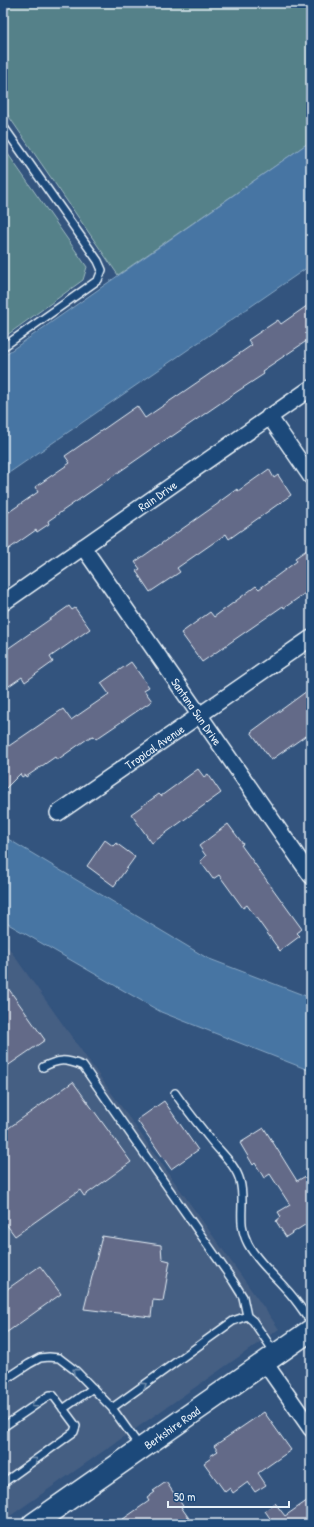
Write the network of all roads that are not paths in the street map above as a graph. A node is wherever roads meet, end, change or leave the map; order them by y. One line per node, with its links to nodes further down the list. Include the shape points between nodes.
1 (3, 126): 2 (lane, via 102,270 98,280)
2 (3, 347)
3 (311, 388): 4 (street, Rain Drive)
4 (269, 416): 5 (street); 6 (street, Rain Drive)
5 (311, 477)
6 (83, 547): 7 (street, Rain Drive); 9 (street, Santana Sun Drive)
7 (3, 603)
8 (311, 638): 9 (street, Tropical Avenue)
9 (200, 715): 10 (street, Tropical Avenue); 11 (street, Santana Sun Drive)
10 (58, 814)
11 (311, 876)
12 (43, 1067): 14 (lane, via 64,1060 82,1066 233,1281 243,1297)
13 (175, 1093): 15 (lane, via 234,1168 240,1181 240,1222 248,1246 287,1289)
14 (247, 1316): 17 (lane, via 253,1321); 20 (lane, one-way to 14, via 233,1321)
15 (311, 1322)
16 (311, 1330): 17 (street, Berkshire Road)
17 (270, 1359): 23 (street); 24 (street, Berkshire Road)
18 (3, 1381): 19 (lane, one-way to 18, via 59,1358 49,1357 40,1358)
19 (93, 1388): 20 (lane); 21 (lane)
20 (112, 1408): 24 (lane)
21 (63, 1409): 22 (lane, one-way to 22, via 53,1396 47,1396); 25 (lane, one-way to 21, via 74,1432 76,1426)
22 (3, 1427)
23 (311, 1429)
24 (141, 1448): 26 (street, Berkshire Road)
25 (3, 1483)
26 (33, 1524)

